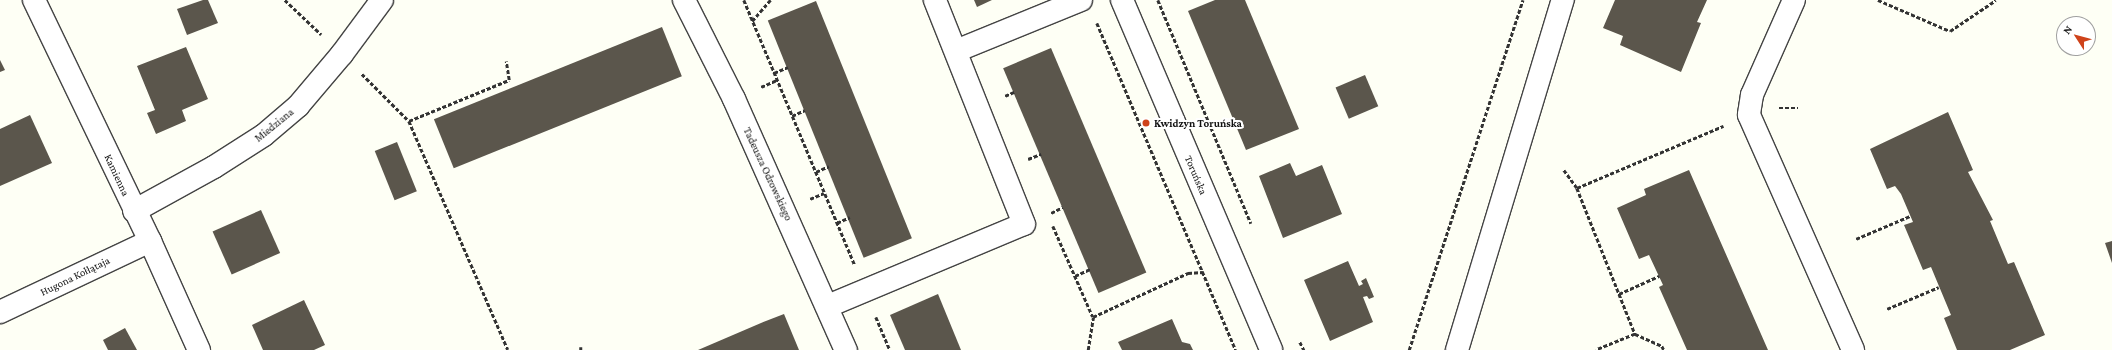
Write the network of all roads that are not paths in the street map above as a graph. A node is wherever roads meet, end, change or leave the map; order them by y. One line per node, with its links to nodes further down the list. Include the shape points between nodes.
1 (34, 0): 10 (street, Kamienna)
2 (382, 0): 10 (street, Miedziana, via 342,54 298,106 264,135 214,167)
3 (684, 0): 12 (street, Tadeusza Odrowskiego, via 734,99)
4 (935, 0): 9 (street)
5 (1122, 0): 16 (street, Toruńska)
6 (1563, 0): 17 (street)
7 (1794, 0): 18 (street, via 1752,95 1749,115)
8 (1087, 8): 9 (street)
9 (956, 51): 12 (street, via 1024,224)
10 (134, 212): 11 (street, Kamienna)
11 (150, 240): 13 (street, Hugona Kołłątaja); 14 (street, Kamienna)
12 (828, 306): 15 (street, Tadeusza Odrowskiego)
13 (0, 312)
14 (199, 350)
15 (846, 350)
16 (1272, 350)
17 (1457, 350)
18 (1853, 350)

